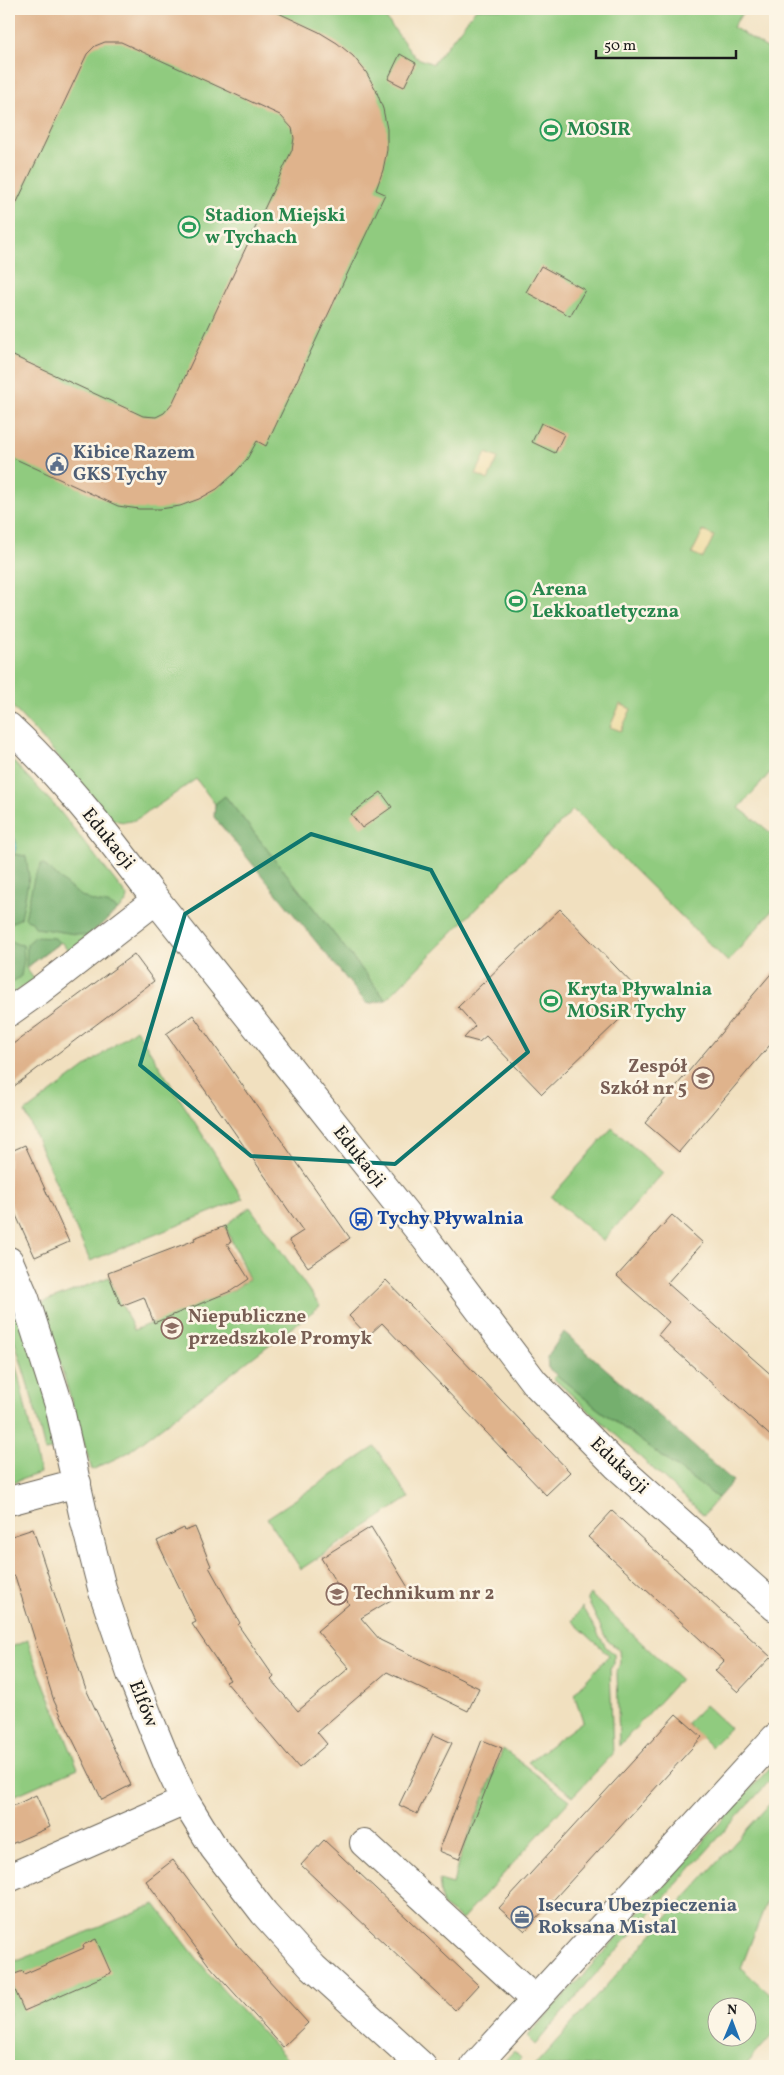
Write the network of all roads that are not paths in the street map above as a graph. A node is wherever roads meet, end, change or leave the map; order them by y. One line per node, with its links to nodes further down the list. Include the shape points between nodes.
1 (9, 727): 2 (street, Edukacji, via 67,789)
2 (156, 900): 3 (street); 7 (street, Edukacji, via 425,1238 534,1382 616,1465)
3 (9, 1012)
4 (9, 1261): 5 (street, Elfów, via 25,1298 59,1405)
5 (77, 1483): 6 (street); 9 (street, Elfów, via 103,1592 131,1674)
6 (9, 1501)
7 (775, 1607)
8 (775, 1738): 12 (street)
9 (185, 1802): 11 (street); 13 (street, Elfów, via 214,1848 264,1913 313,1968)
10 (364, 1843): 12 (street)
11 (9, 1878)
12 (535, 2000): 14 (street)
13 (422, 2066)
14 (475, 2066)

